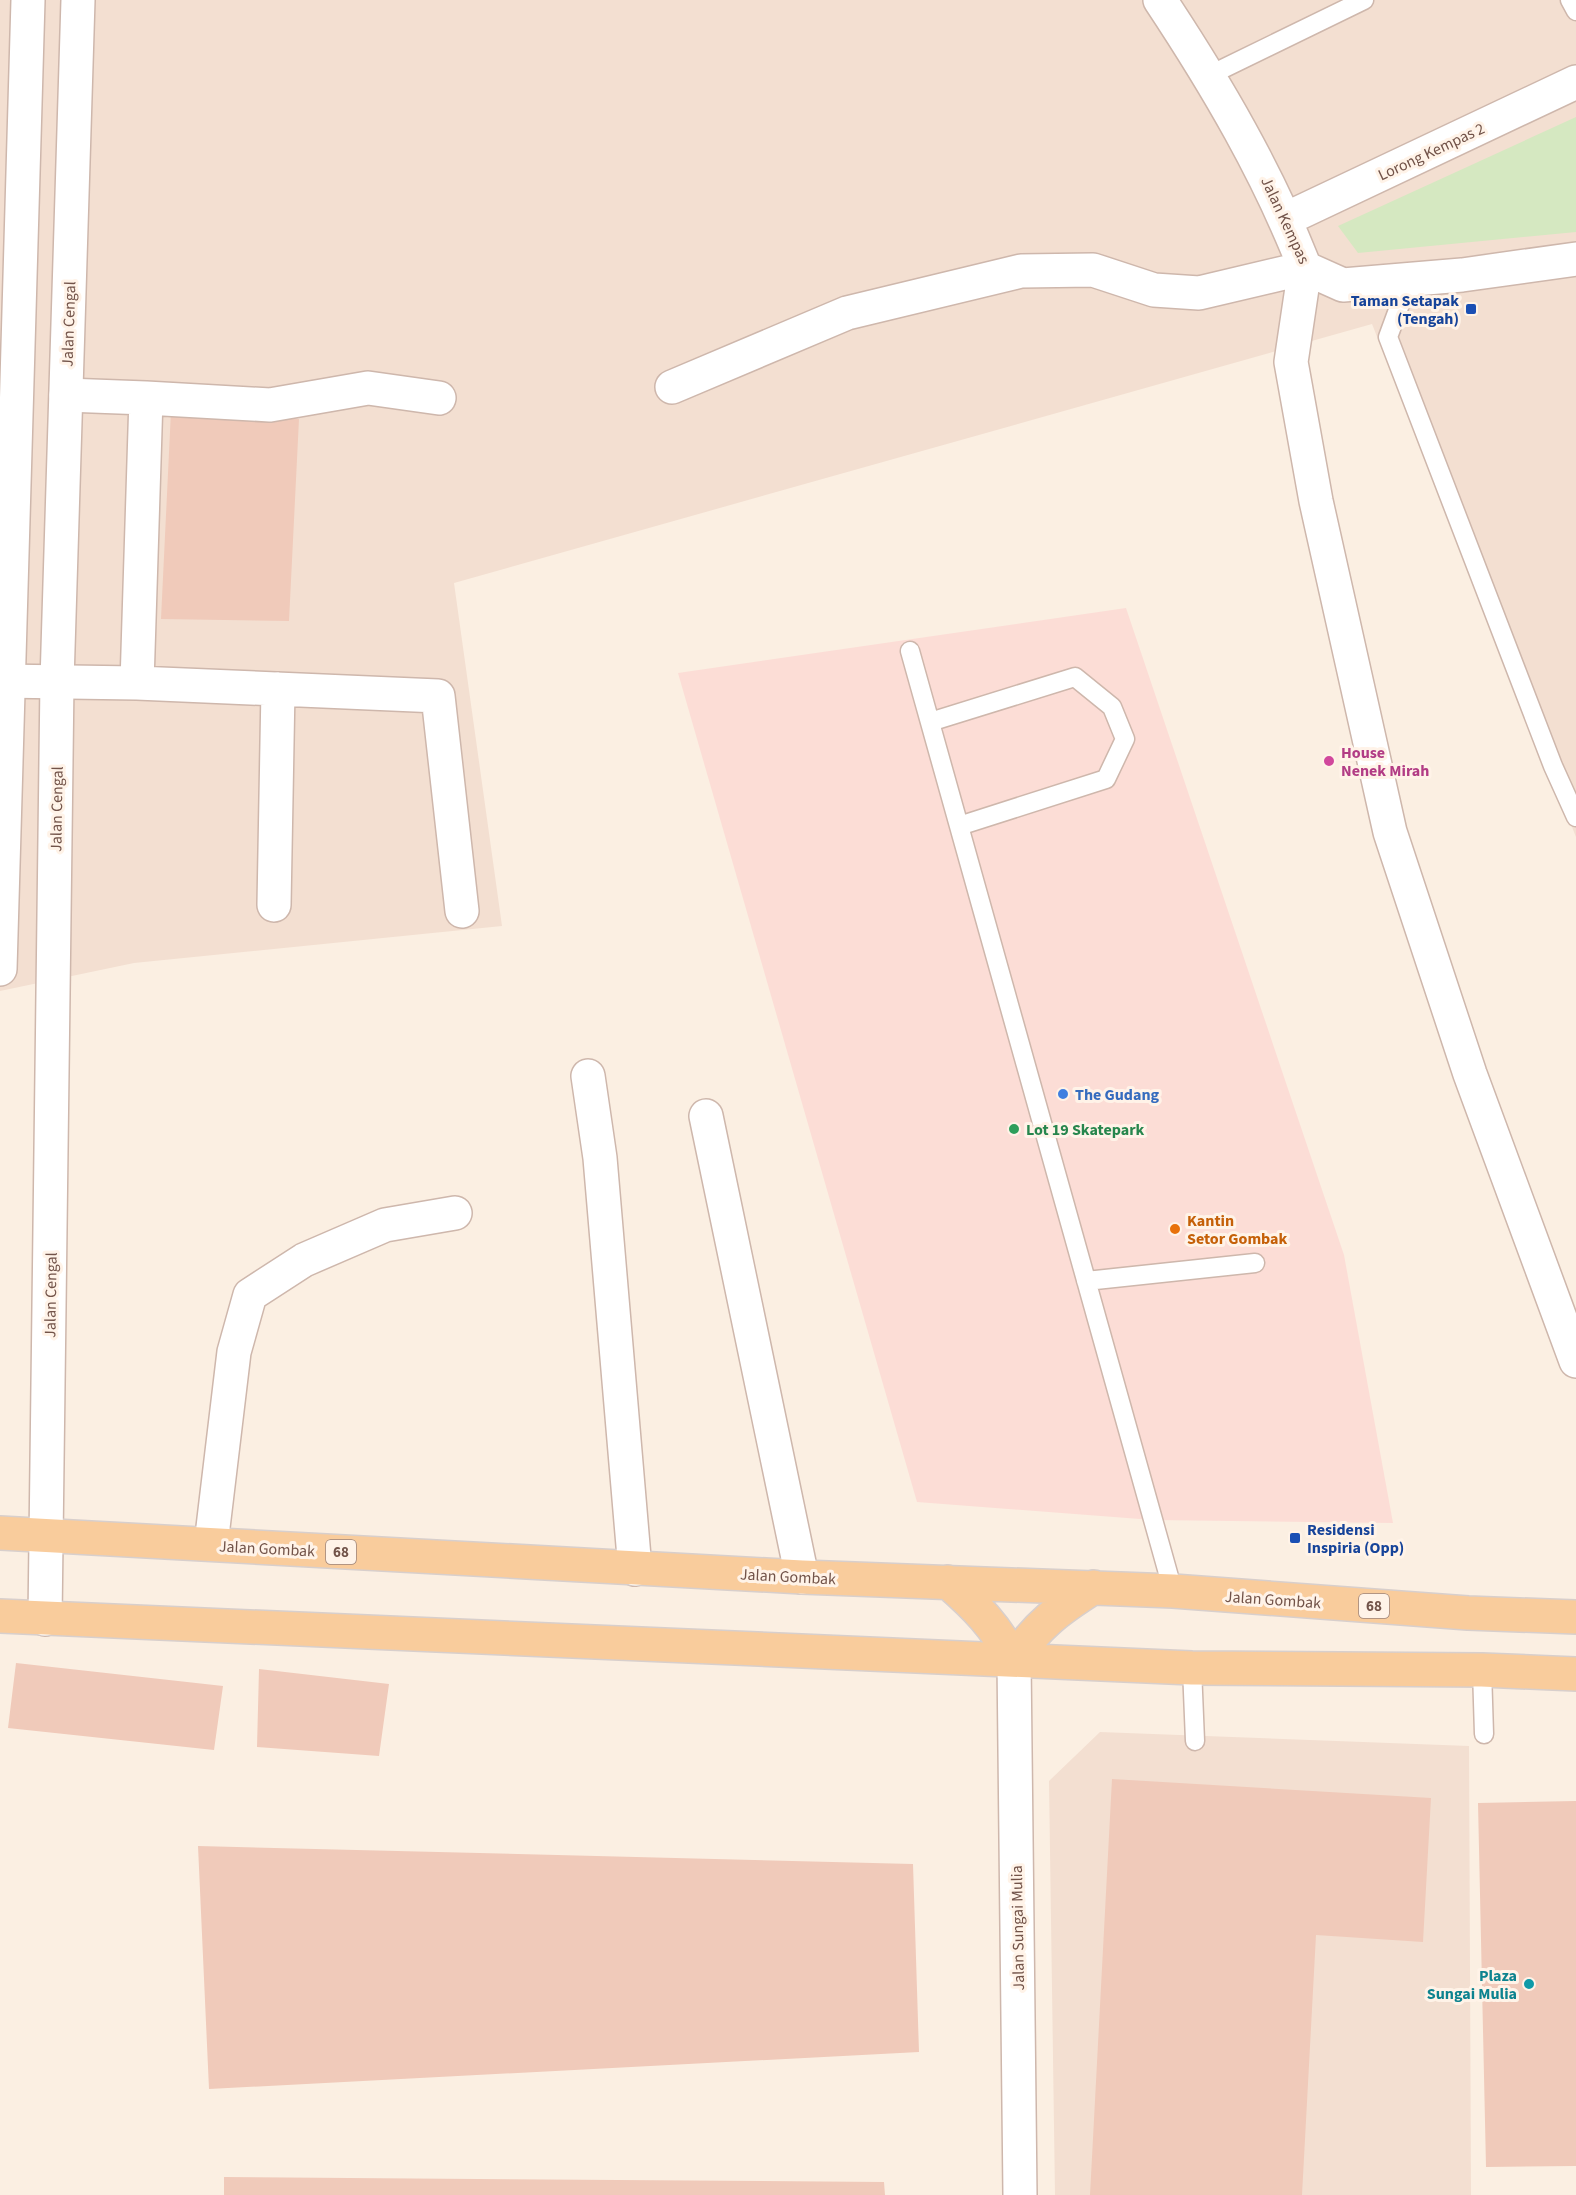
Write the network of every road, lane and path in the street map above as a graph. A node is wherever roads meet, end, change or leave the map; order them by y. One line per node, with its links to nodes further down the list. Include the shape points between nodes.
1 (28, 0): 13 (street)
2 (78, 0): 15 (street, Jalan Cengal)
3 (1160, 0): 7 (street, Jalan Kempas)
4 (1365, 0): 7 (lane)
5 (1570, 0): 6 (lane)
6 (1576, 11)
7 (1210, 75): 9 (street, Jalan Kempas)
8 (1576, 82): 9 (street, Lorong Kempas 2)
9 (1286, 219): 11 (street, Jalan Kempas)
10 (1576, 260): 12 (street, Jalan Kempas)
11 (1305, 268): 12 (street, Jalan Kempas, via 1343,285); 14 (street, via 1198,292 1154,290 1093,270 1021,271 847,313); 34 (street, via 1291,362 1316,501 1390,832 1470,1074)
12 (1409, 280): 24 (lane, via 1388,337)
13 (9, 321): 19 (street)
14 (672, 387)
15 (66, 395): 16 (street); 20 (street, Jalan Cengal)
16 (146, 398): 17 (street, via 270,405 368,388); 21 (street)
17 (439, 398)
18 (910, 651): 23 (lane)
19 (4, 681): 20 (street); 28 (street)
20 (57, 681): 21 (street); 36 (street, Jalan Cengal)
21 (137, 682): 22 (street)
22 (278, 689): 26 (street); 27 (street, via 438,696)
23 (930, 722): 25 (lane); 25 (lane, via 1075,677 1112,707 1125,739 1106,779)
24 (1576, 818)
25 (959, 826): 33 (lane)
26 (274, 905)
27 (462, 911)
28 (0, 969)
29 (588, 1076): 38 (street, via 600,1158)
30 (706, 1116): 39 (street)
31 (455, 1213): 37 (street, via 385,1225 304,1260 250,1295 234,1352)
32 (1255, 1263): 33 (lane)
33 (1086, 1281): 42 (lane)
34 (1576, 1360)
35 (0, 1533): 36 (main road, Jalan Gombak / 68)
36 (46, 1535): 37 (main road, Jalan Gombak / 68); 45 (street, Jalan Cengal)
37 (211, 1544): 38 (main road, Jalan Gombak / 68)
38 (635, 1569): 39 (main road, Jalan Gombak / 68)
39 (802, 1577): 40 (main road, Jalan Gombak / 68)
40 (948, 1582): 41 (main road, Jalan Gombak / 68); 46 (main road, via 998,1631)
41 (1095, 1587): 42 (main road, Jalan Gombak / 68); 46 (main road, via 1059,1609 1038,1628)
42 (1173, 1591): 44 (main road, Jalan Gombak / 68)
43 (0, 1616): 45 (main road)
44 (1576, 1617)
45 (45, 1619): 46 (main road)
46 (1014, 1660): 47 (main road); 52 (street, Jalan Sungai Mulia)
47 (1192, 1668): 48 (main road); 51 (lane)
48 (1482, 1670): 49 (main road); 50 (lane)
49 (1576, 1674)
50 (1484, 1734)
51 (1195, 1741)
52 (1020, 2195)

